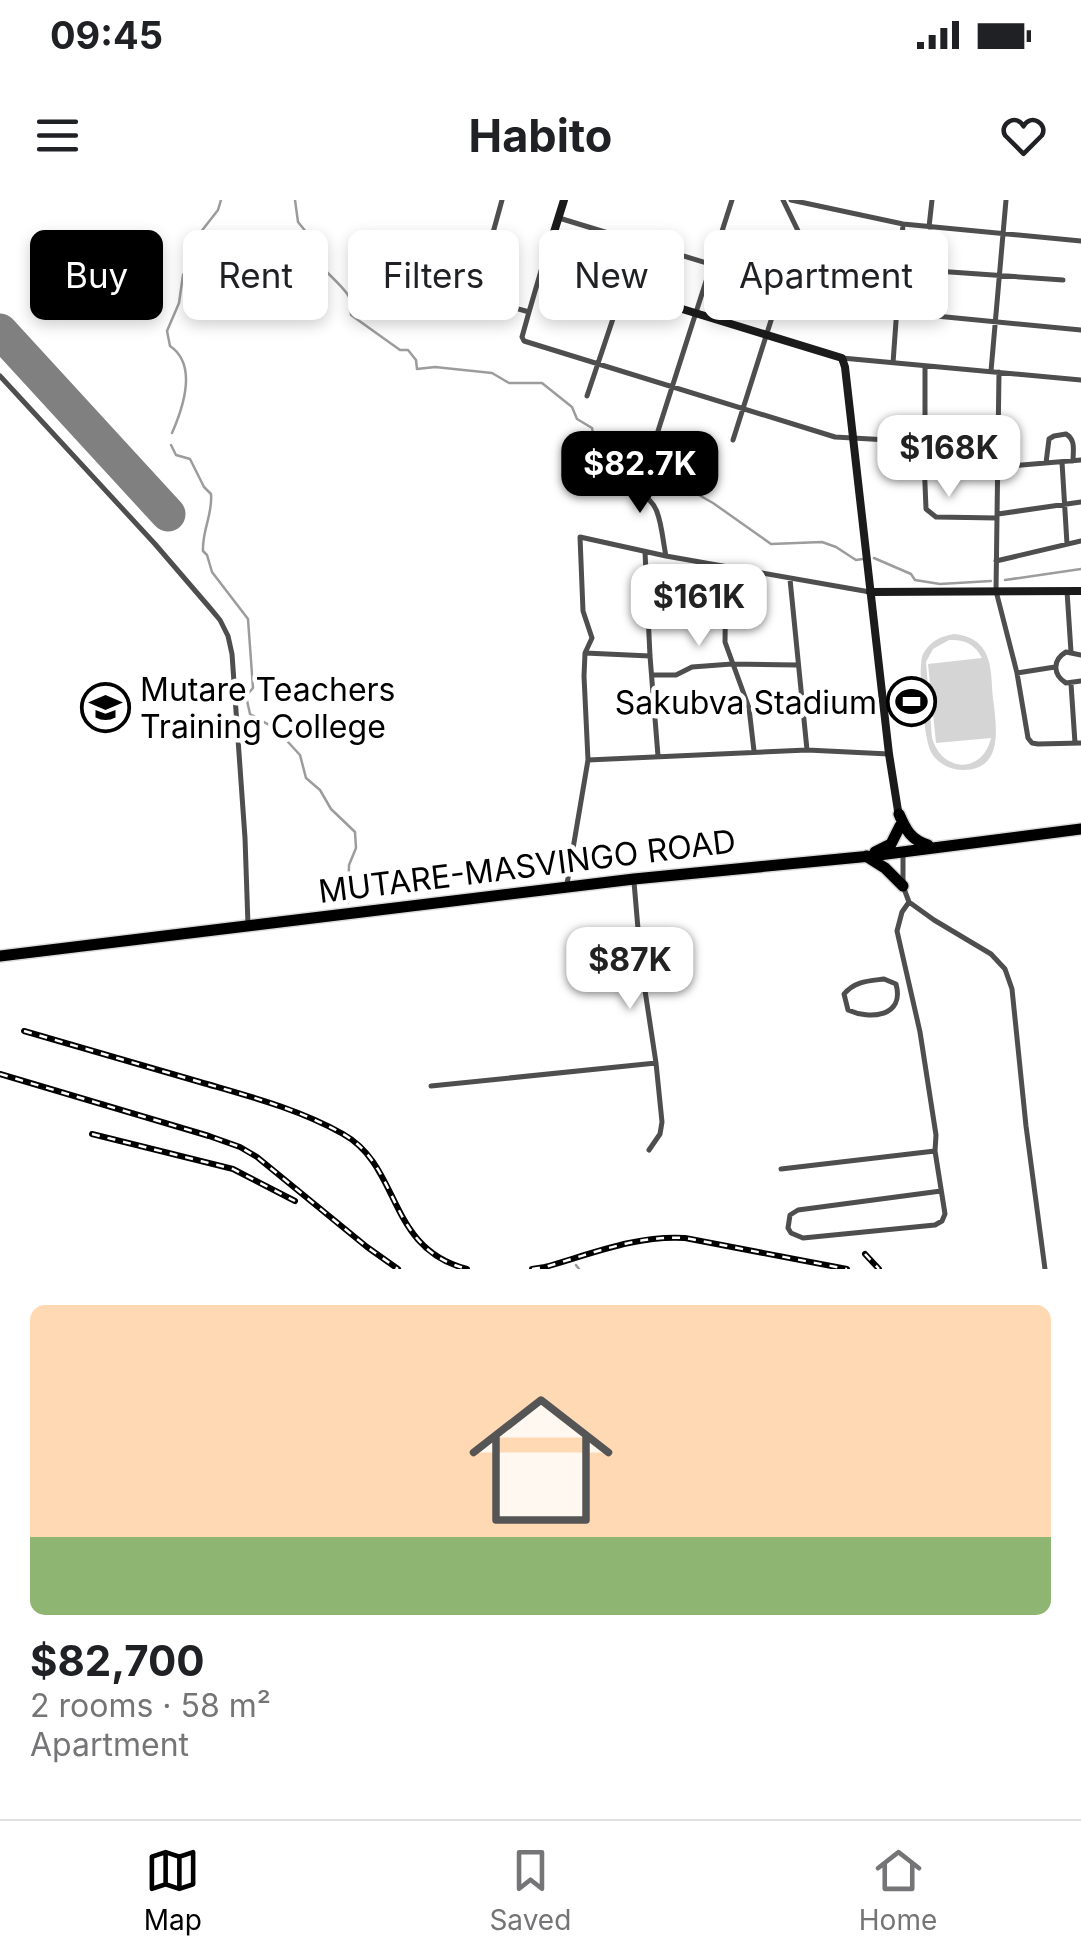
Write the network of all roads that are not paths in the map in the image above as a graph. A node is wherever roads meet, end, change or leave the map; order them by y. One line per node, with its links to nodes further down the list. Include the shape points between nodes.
1 (502, 200): 13 (street)
2 (564, 200): 10 (street)
3 (732, 200): 16 (street)
4 (783, 200): 17 (street)
5 (791, 200): 9 (street)
6 (835, 200): 9 (street)
7 (932, 200): 12 (street)
8 (1006, 200): 19 (street)
9 (833, 209): 11 (street)
10 (559, 218): 14 (street); 15 (street)
11 (903, 224): 12 (street); 18 (street)
12 (928, 227): 19 (street)
13 (494, 230)
14 (555, 230)
15 (601, 230)
16 (723, 230)
17 (798, 230)
18 (902, 230)
19 (1004, 234): 20 (street); 22 (street)
20 (1081, 241)
21 (948, 273): 22 (street)
22 (999, 276): 24 (street); 34 (street)
23 (539, 279): 28 (street)
24 (1062, 280)
25 (704, 290): 29 (street)
26 (684, 308): 29 (street)
27 (519, 310): 28 (street)
28 (528, 312): 38 (street, via 524,341)
29 (697, 312): 36 (street); 44 (street)
30 (948, 317): 34 (street)
31 (613, 320): 38 (street)
32 (772, 320): 36 (street)
33 (896, 320): 39 (street)
34 (996, 321): 35 (street); 41 (street)
35 (1081, 330)
36 (768, 334): 37 (street); 46 (street)
37 (842, 358): 39 (street); 48 (street)
38 (598, 364): 44 (street); 45 (street)
39 (893, 364): 40 (street)
40 (925, 366): 41 (street); 47 (street)
41 (995, 371): 43 (street); 52 (street)
42 (0, 376): 98 (street, via 155,544 228,636)
43 (1081, 380)
44 (672, 387): 46 (street); 64 (street, via 642,481)
45 (588, 396)
46 (742, 410): 48 (street); 49 (street)
47 (924, 424): 50 (street); 51 (street, via 938,431)
48 (852, 438): 50 (street); 71 (street)
49 (733, 440)
50 (906, 441): 53 (street)
51 (941, 442): 52 (street); 53 (street)
52 (997, 444): 57 (street)
53 (924, 459): 60 (street, via 930,514)
54 (1077, 461): 55 (street); 56 (street, via 1066,434 1049,439)
55 (1062, 462): 56 (street); 59 (street)
56 (1046, 463): 57 (street)
57 (997, 467): 60 (street)
58 (1081, 502): 59 (street)
59 (1065, 504): 60 (street); 62 (street)
60 (998, 516): 65 (street)
61 (1081, 541): 62 (street)
62 (1067, 544): 65 (street)
63 (645, 552): 64 (street); 73 (street, via 580,538 583,611 592,638); 75 (street)
64 (666, 556): 66 (street)
65 (996, 560): 68 (street)
66 (726, 567): 67 (street); 76 (street, via 725,642)
67 (790, 579): 71 (street); 77 (street)
68 (996, 591): 69 (street); 71 (street); 79 (street)
69 (1067, 591): 70 (street); 72 (street)
70 (1081, 591)
71 (870, 592): 86 (street)
72 (1071, 652): 74 (street); 78 (street)
73 (585, 653): 75 (street); 88 (street)
74 (1081, 654)
75 (650, 656): 80 (street)
76 (732, 664): 77 (street); 80 (street); 85 (street)
77 (798, 666): 84 (street)
78 (1055, 668): 79 (street); 82 (street)
79 (1017, 673): 83 (street, via 1030,741)
80 (652, 674): 87 (street)
81 (1081, 681): 82 (street)
82 (1071, 684): 83 (street)
83 (1078, 743)
84 (806, 750): 85 (street); 86 (street)
85 (754, 751): 87 (street)
86 (889, 754): 89 (street)
87 (658, 756): 88 (street)
88 (588, 760): 96 (street)
89 (899, 820): 91 (highway, via 914,840); 92 (street); 93 (highway, via 891,844)
90 (1081, 832): 91 (highway, MUTARE-MASVINGO ROAD)
91 (937, 848): 92 (highway, MUTARE-MASVINGO ROAD)
92 (903, 851): 93 (highway, MUTARE-MASVINGO ROAD); 95 (street)
93 (866, 856): 94 (highway, MUTARE-MASVINGO ROAD); 95 (highway)
94 (634, 879): 96 (highway, MUTARE-MASVINGO ROAD); 101 (street)
95 (903, 886): 97 (street)
96 (566, 887): 98 (highway, MUTARE-MASVINGO ROAD)
97 (909, 902): 104 (street, via 897,931 920,1032); 107 (street, via 1005,969)
98 (248, 926): 99 (highway, MUTARE-MASVINGO ROAD)
99 (0, 956)
100 (845, 1004): 100 (street, via 850,987 874,980 891,980 899,994 882,1015 853,1013)
101 (656, 1064): 102 (street); 103 (street, via 662,1122)
102 (430, 1086)
103 (649, 1150)
104 (935, 1151): 105 (street); 106 (street)
105 (781, 1169)
106 (941, 1191): 106 (street, via 945,1214 935,1225 802,1238 788,1228 798,1210)
107 (1045, 1269)

